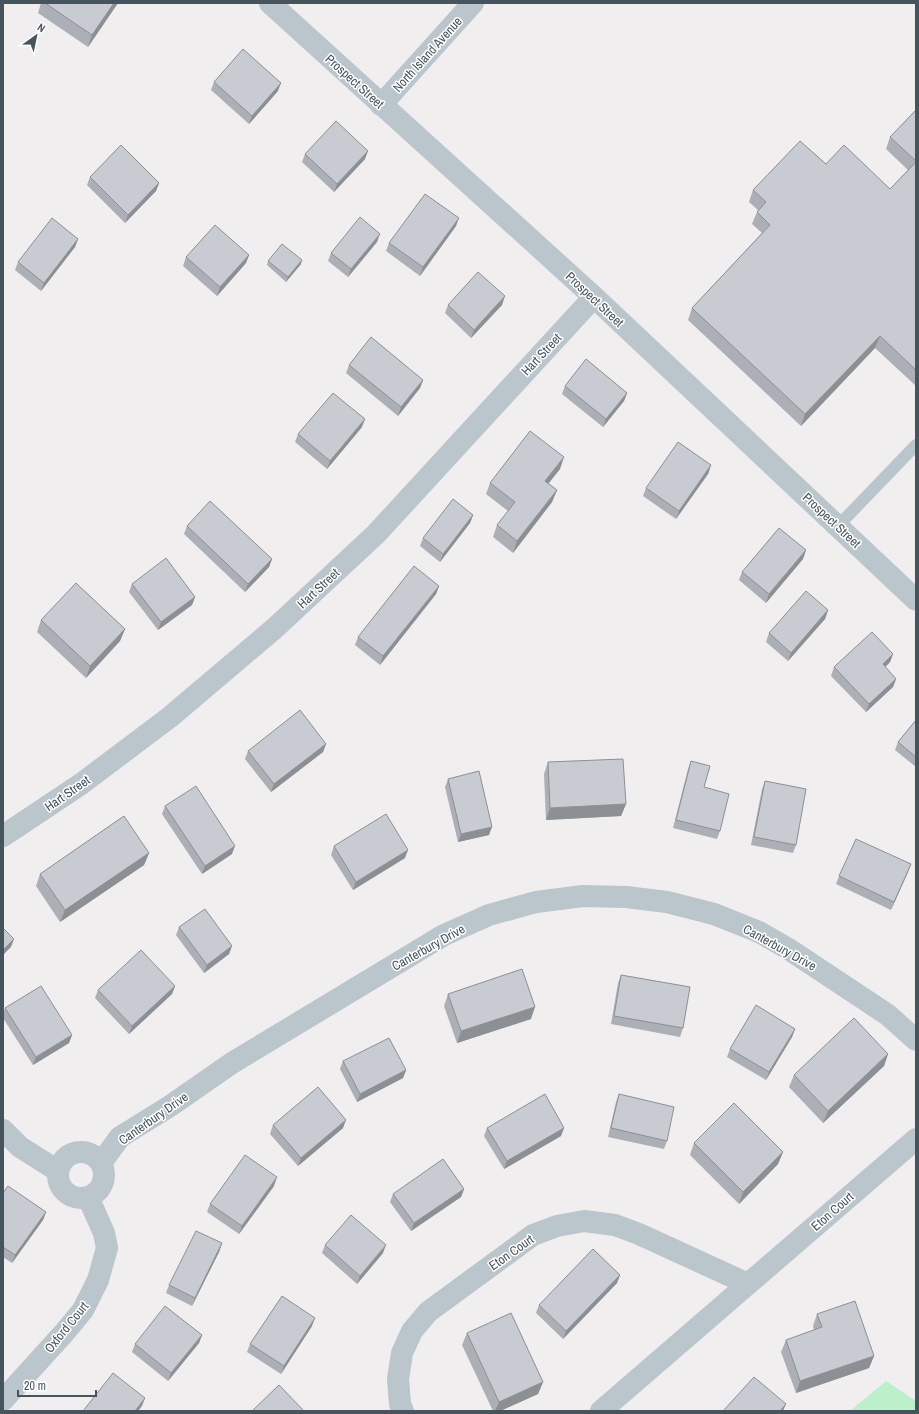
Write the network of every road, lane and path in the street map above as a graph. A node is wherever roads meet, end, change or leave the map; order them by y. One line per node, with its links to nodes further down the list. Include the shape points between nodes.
1 (270, 3): 3 (street, Prospect Street)
2 (472, 3): 3 (street, North Island Avenue)
3 (381, 105): 4 (street, Prospect Street)
4 (594, 297): 6 (street, Prospect Street); 8 (street, Hart Street, via 376,534 275,628 163,722 81,784)
5 (916, 445): 6 (lane)
6 (838, 526): 7 (street, Prospect Street)
7 (916, 600)
8 (3, 836)
9 (916, 1040): 12 (street, Canterbury Drive, via 888,1015 787,948 759,932 714,914 667,902 626,897 583,896 536,902 489,915 444,935 232,1063 120,1137)
10 (3, 1130): 13 (street, via 20,1147)
11 (916, 1139): 15 (street, Eton Court)
12 (101, 1163): 13 (street, via 88,1153 76,1152 60,1163); 14 (street, via 104,1169 103,1183 100,1189)
13 (58, 1171): 14 (street, via 60,1186 65,1193 72,1197)
14 (88, 1197): 16 (street, Oxford Court, via 104,1233 107,1248 98,1280 83,1310)
15 (748, 1284): 17 (street, Eton Court, via 615,1225 584,1221 556,1226 533,1235 428,1312 412,1331 402,1353 398,1379); 18 (street, Eton Court)
16 (3, 1400)
17 (403, 1411)
18 (601, 1411)

